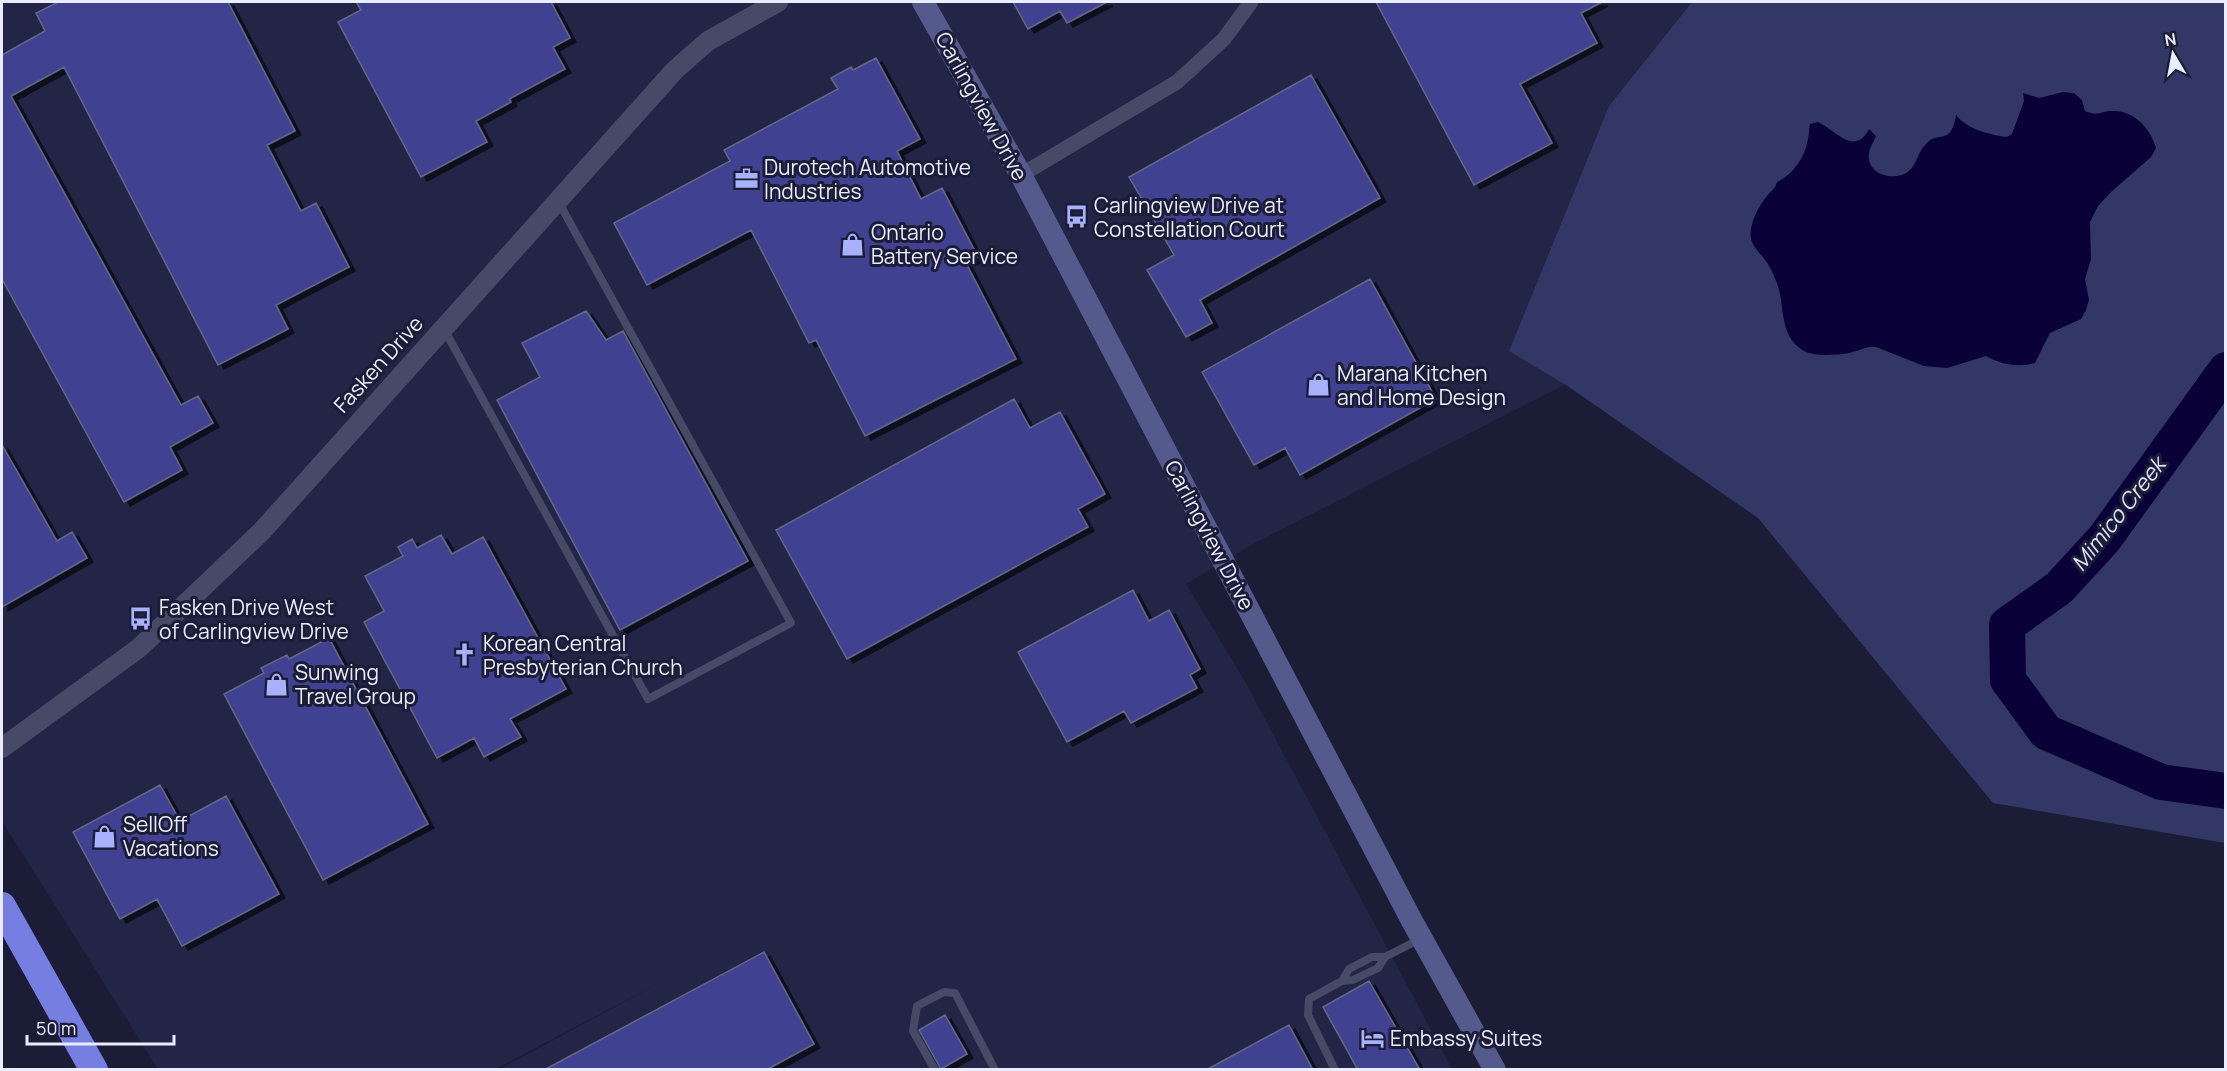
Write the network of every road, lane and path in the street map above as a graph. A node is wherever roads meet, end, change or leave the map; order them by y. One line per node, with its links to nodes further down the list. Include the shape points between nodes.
1 (778, 2): 5 (street, Fasken Drive, via 708,41 675,70)
2 (924, 2): 4 (main road, Carlingview Drive)
3 (1251, 2): 4 (street, via 1224,39 1177,81)
4 (1022, 175): 9 (main road, Carlingview Drive)
5 (558, 200): 6 (street, Fasken Drive); 6 (lane, via 791,623 648,699)
6 (443, 328): 7 (street, Fasken Drive, via 262,531 152,637)
7 (2, 748)
8 (2, 906): 12 (highway)
9 (1421, 938): 10 (lane); 16 (main road, Carlingview Drive)
10 (1385, 957): 11 (lane, via 1378,968); 11 (lane, via 1372,957 1349,969)
11 (1342, 981): 15 (lane, via 1309,999 1308,1015)
12 (94, 1070)
13 (935, 1070): 14 (lane, via 913,1031 917,1006 944,992 955,993)
14 (995, 1070)
15 (1335, 1070)
16 (1495, 1070)

